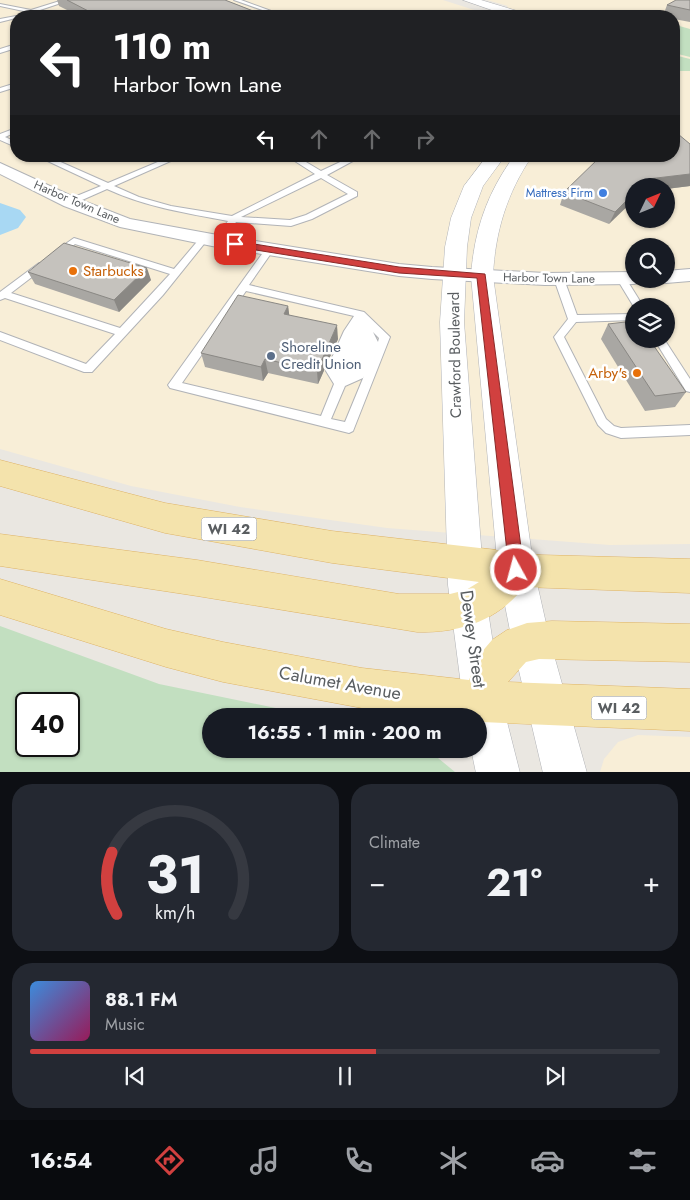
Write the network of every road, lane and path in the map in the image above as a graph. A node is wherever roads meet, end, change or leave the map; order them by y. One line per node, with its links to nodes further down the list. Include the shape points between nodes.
1 (68, 0): 6 (lane)
2 (236, 0): 7 (lane)
3 (463, 1): 8 (street); 9 (street)
4 (0, 6): 5 (lane)
5 (20, 10)
6 (36, 10)
7 (265, 10)
8 (485, 10)
9 (497, 10)
10 (53, 162): 18 (lane)
11 (164, 162): 18 (lane)
12 (300, 162): 17 (lane)
13 (346, 162): 17 (lane)
14 (492, 162): 24 (street, Crawford Boulevard, via 474,186 461,218)
15 (518, 162): 24 (street, Crawford Boulevard, via 509,174 492,213 483,251)
16 (0, 168): 19 (street, Harbor Town Lane)
17 (320, 174): 20 (lane); 20 (lane, via 354,194 300,221 282,223)
18 (106, 186): 19 (lane); 20 (lane, via 153,204)
19 (70, 202): 21 (street, Harbor Town Lane, via 126,223)
20 (233, 219): 21 (lane)
21 (210, 240): 22 (street, Harbor Town Lane); 23 (lane)
22 (270, 250): 24 (street, Harbor Town Lane, via 399,270); 29 (lane)
23 (176, 273): 30 (lane, via 74,241); 34 (lane)
24 (468, 275): 28 (street, Harbor Town Lane); 43 (street, Crawford Boulevard, via 453,351); 44 (street, Crawford Boulevard)
25 (690, 275): 26 (street)
26 (675, 276)
27 (625, 278): 28 (street, Harbor Town Lane)
28 (559, 279): 33 (lane)
29 (243, 286): 31 (lane); 39 (lane, via 174,384)
30 (2, 296): 34 (lane)
31 (360, 314): 37 (lane, via 357,334 339,374); 37 (lane, via 373,343 359,375); 39 (lane, via 385,337 349,428)
32 (625, 317): 33 (lane)
33 (573, 319): 40 (lane, via 559,337 602,422 610,430 621,433)
34 (123, 333): 35 (lane, via 88,369)
35 (0, 336)
36 (665, 348): 38 (lane)
37 (340, 384): 39 (lane)
38 (690, 388)
39 (324, 422)
40 (690, 430)
41 (0, 473): 43 (main road, WI 42, via 165,518 332,547)
42 (0, 550): 47 (main road, via 197,578 399,612 441,614)
43 (464, 563): 44 (main road, WI 42); 47 (street, Dewey Street)
44 (516, 570): 45 (main road, WI 42); 47 (main road, via 495,592); 48 (street, Crawford Boulevard)
45 (690, 576)
46 (0, 597): 50 (main road, Calumet Avenue / WI 42, via 108,632 223,662 362,688)
47 (468, 609): 50 (street, Dewey Street)
48 (531, 641): 49 (main road); 50 (main road, via 520,644 500,660 486,685); 51 (street)
49 (690, 643)
50 (482, 702): 51 (main road, Calumet Avenue / WI 42); 53 (street, Dewey Street)
51 (548, 704): 52 (main road, Calumet Avenue / WI 42); 54 (street)
52 (690, 710)
53 (498, 772)
54 (565, 772)

